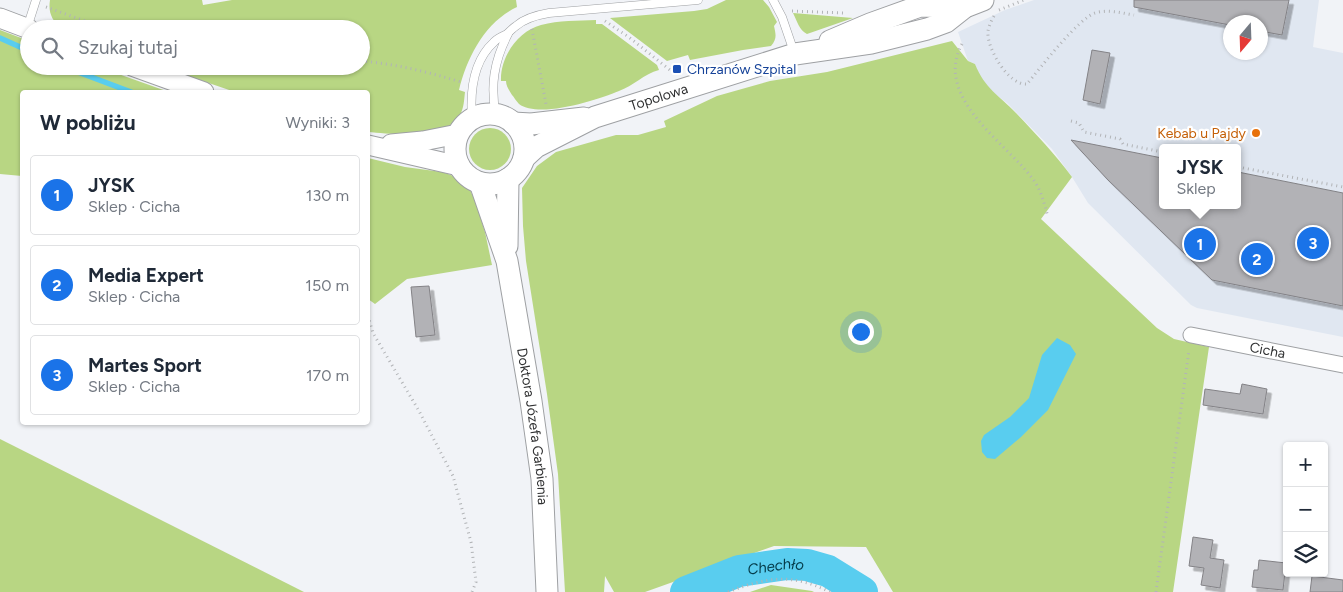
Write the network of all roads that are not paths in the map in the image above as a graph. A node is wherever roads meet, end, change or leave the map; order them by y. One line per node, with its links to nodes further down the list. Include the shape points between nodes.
1 (698, 0): 8 (lane, via 556,12 530,18)
2 (773, 0): 9 (lane)
3 (35, 1): 6 (lane)
4 (970, 2): 9 (main road, Topolowa, via 946,22 927,29 872,43)
5 (0, 18): 7 (street)
6 (30, 20)
7 (20, 26)
8 (509, 33): 13 (lane, via 500,48 492,87); 14 (lane, via 494,42 477,68)
9 (801, 53): 12 (main road, Topolowa)
10 (157, 75): 11 (street)
11 (198, 90)
12 (594, 117): 13 (main road, Topolowa, via 531,124); 17 (main road, Topolowa, via 536,147)
13 (504, 119): 14 (main road, via 484,115); 17 (main road, via 521,133)
14 (465, 126): 15 (street, via 423,142); 18 (main road, via 455,150)
15 (370, 145)
16 (370, 145): 18 (street)
17 (524, 158): 19 (main road)
18 (459, 166): 20 (main road)
19 (508, 179): 20 (main road, via 499,183); 21 (main road, Doktora Józefa Garbienia)
20 (480, 183): 21 (main road, Doktora Józefa Garbienia)
21 (507, 261): 24 (main road, Doktora Józefa Garbienia, via 542,479)
22 (1191, 335): 23 (street, Cicha)
23 (1343, 366)
24 (548, 592)

